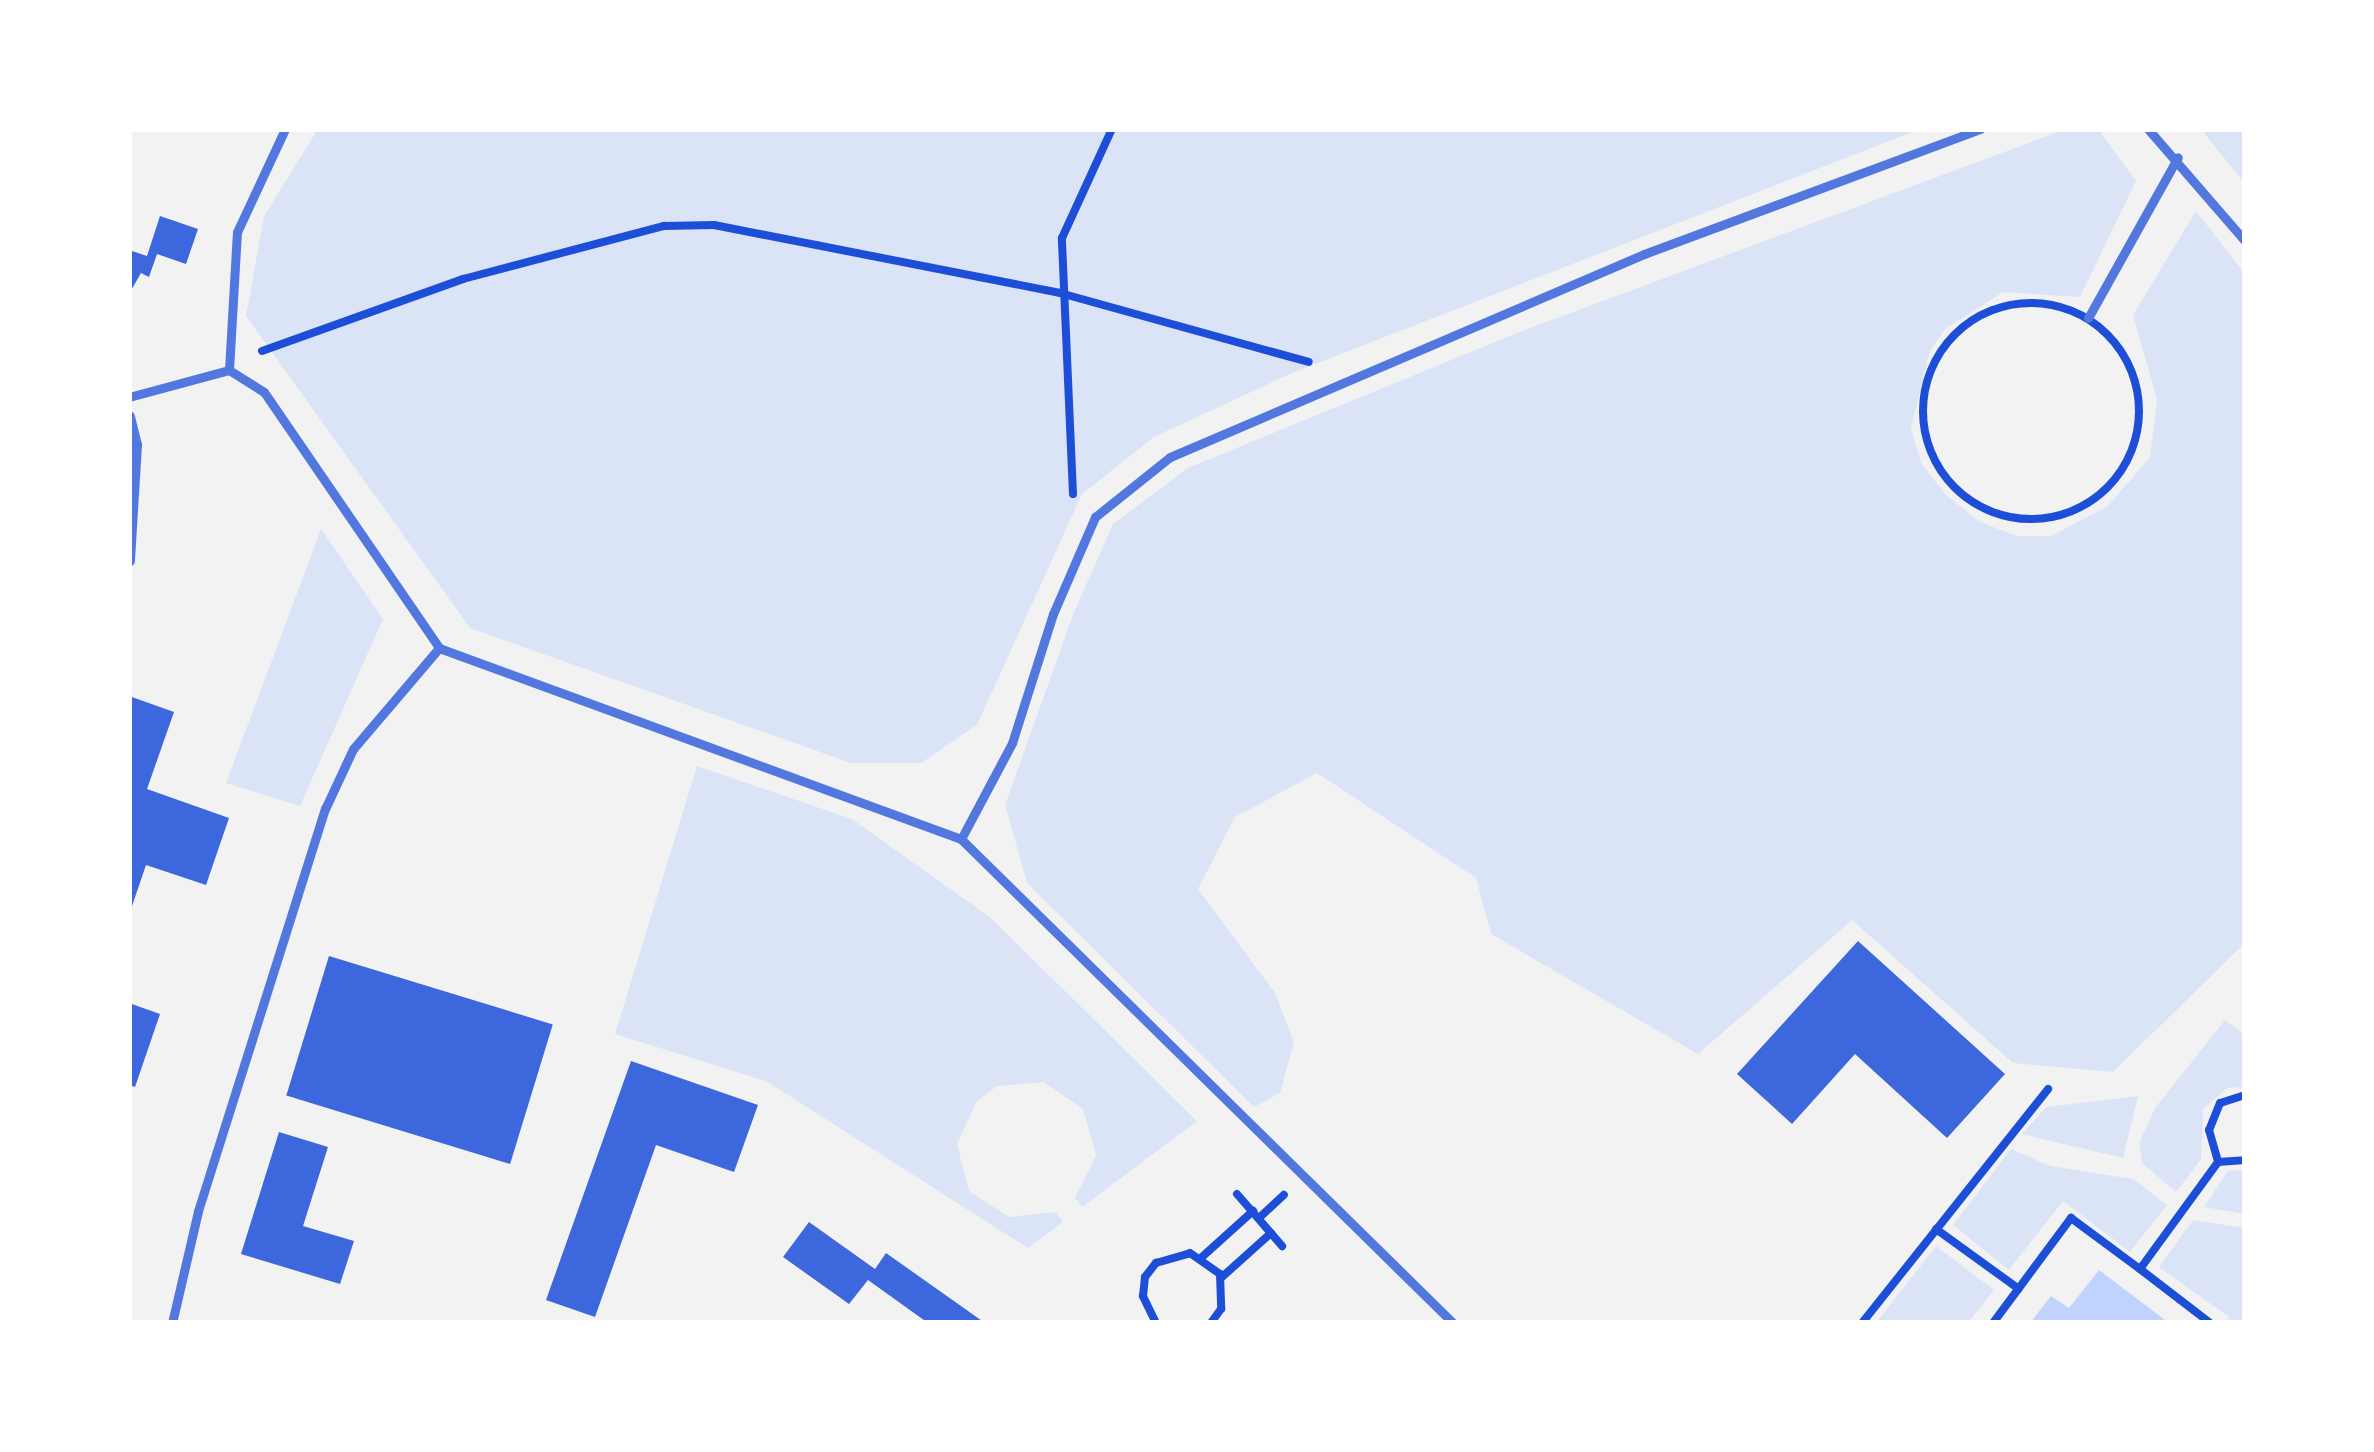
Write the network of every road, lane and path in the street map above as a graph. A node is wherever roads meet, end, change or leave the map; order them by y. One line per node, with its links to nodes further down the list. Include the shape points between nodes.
1 (285, 129): 10 (lane, via 237,232)
2 (1112, 129): 7 (path, via 1071,206)
3 (1981, 129): 11 (lane, via 1644,254)
4 (2148, 129): 5 (lane)
5 (2178, 157): 6 (lane); 8 (lane)
6 (2245, 241)
7 (1060, 293): 9 (path, via 737,229 664,226 463,279); 11 (path); 14 (path)
8 (2087, 317): 8 (path, via 2053,304 2015,303 1964,327 1930,371 1923,408 1928,446 1975,503 2010,518 2048,518 2083,506 2113,482 2136,431 2134,375 2116,342)
9 (249, 356)
10 (229, 370): 12 (lane); 16 (lane, via 264,392)
11 (1366, 377): 14 (lane, via 1170,457 1095,517)
12 (129, 397)
13 (129, 417): 15 (street, via 136,543)
14 (1078, 555): 17 (lane, via 1012,743)
15 (129, 561)
16 (439, 648): 17 (lane); 32 (lane, via 353,748 326,809 198,1211)
17 (961, 839): 34 (lane)
18 (2048, 1089): 24 (path)
19 (2245, 1095): 21 (path, via 2220,1103 2212,1115)
20 (2245, 1160): 21 (path)
21 (2218, 1162): 28 (path)
22 (1237, 1194): 23 (path)
23 (1252, 1211): 25 (path); 27 (path)
24 (1936, 1229): 30 (path); 35 (path)
25 (1271, 1233): 26 (path); 29 (path)
26 (1282, 1246)
27 (1202, 1257): 29 (path); 31 (path, via 1172,1254 1156,1263 1143,1296)
28 (2140, 1269): 30 (path, via 2071,1218); 37 (path)
29 (1221, 1278): 33 (path, via 1221,1309)
30 (2019, 1289): 36 (path)
31 (1153, 1322)
32 (172, 1323)
33 (1211, 1323)
34 (1453, 1323)
35 (1862, 1323)
36 (1994, 1323)
37 (2210, 1323)

